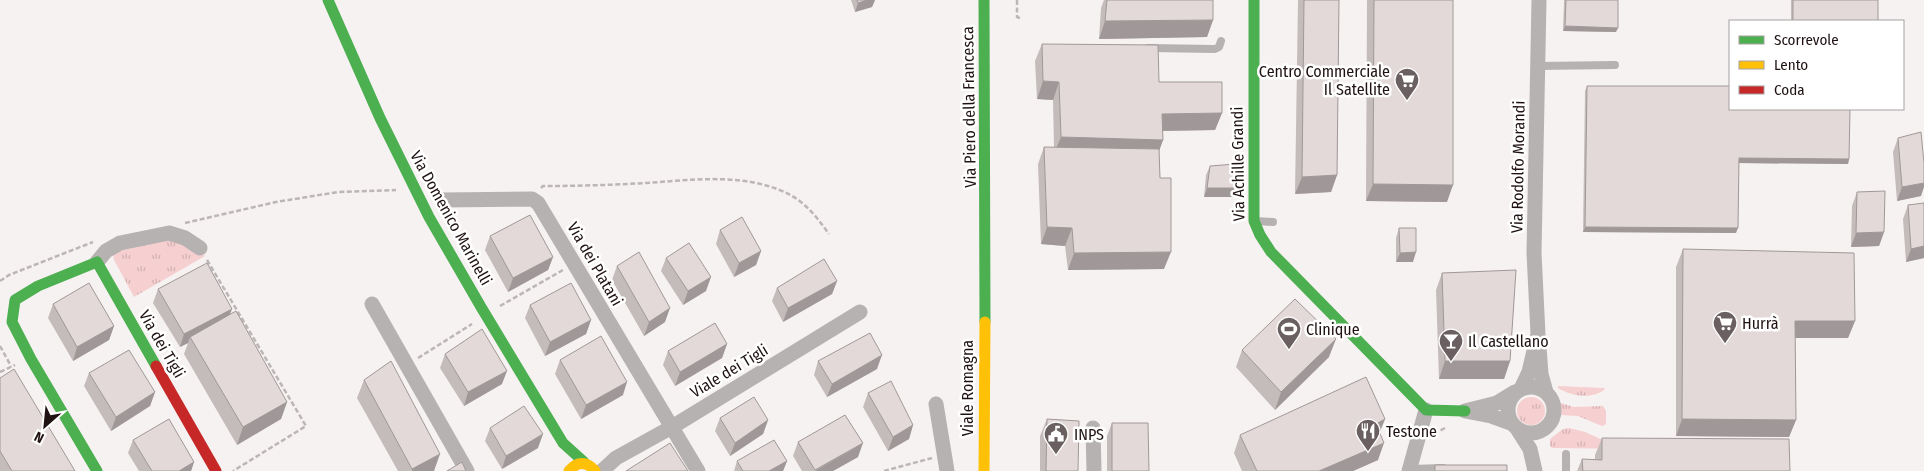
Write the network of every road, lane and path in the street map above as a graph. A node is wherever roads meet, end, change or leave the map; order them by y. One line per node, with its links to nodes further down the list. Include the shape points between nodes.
1 (328, 0): 11 (street, Via Domenico Marinelli)
2 (984, 0): 23 (street, Via Piero della Francesca)
3 (1017, 0): 6 (path, via 1017,17)
4 (1254, 0): 14 (street, Via Achille Grandi)
5 (1539, 0): 10 (street, Via Rodolfo Morandi)
6 (1020, 18)
7 (1221, 41): 8 (lane, via 1215,49)
8 (1137, 48)
9 (1615, 65): 10 (lane)
10 (1538, 66): 25 (street, Via Rodolfo Morandi, via 1534,254)
11 (414, 187): 16 (path, via 338,192); 39 (street, Via Domenico Marinelli)
12 (532, 199): 13 (street); 17 (path, via 543,186 707,180 755,182 784,192 802,203); 36 (street, Via dei Platani, via 547,216)
13 (442, 200)
14 (1254, 221): 15 (lane); 31 (street, Via Achille Grandi, via 1271,252)
15 (1273, 222)
16 (179, 224)
17 (830, 234)
18 (100, 239): 21 (path)
19 (200, 248): 20 (street, via 169,233 120,243 106,251); 47 (path, via 306,426)
20 (97, 262): 45 (street, via 38,286 15,300 12,322); 46 (street, Via dei Tigli)
21 (0, 281)
22 (372, 304): 48 (street)
23 (985, 305): 53 (street, Viale Romagna)
24 (860, 312): 36 (street, Viale dei Tigli)
25 (1538, 334): 28 (street, Via Rodolfo Morandi, via 1529,372); 29 (street, Via Rodolfo Morandi)
26 (0, 346): 27 (path)
27 (11, 366)
28 (1519, 390): 29 (street, via 1533,386); 32 (street, via 1497,403); 33 (street, via 1508,404 1508,415)
29 (1546, 392): 35 (street, via 1554,411)
30 (936, 404): 40 (street, Viale Romagna)
31 (1426, 410): 32 (street); 38 (street)
32 (1465, 411): 33 (street)
33 (1514, 425): 35 (street, via 1531,433); 55 (street, via 1530,449)
34 (1450, 426): 38 (path, via 1430,436)
35 (1547, 426): 55 (street)
36 (672, 427): 43 (street, Viale dei Tigli); 50 (street, Via dei Platani)
37 (1093, 428): 54 (street)
38 (1420, 432): 44 (street)
39 (563, 443): 43 (street, Via Domenico Marinelli); 49 (street, Via Domenico Marinelli)
40 (945, 454): 51 (path); 52 (street, Viale Romagna)
41 (1566, 454): 56 (lane)
42 (1448, 467): 44 (lane)
43 (593, 468): 49 (street, Viale dei Tigli, via 575,464)
44 (1409, 470)
45 (97, 471)
46 (216, 471)
47 (233, 471)
48 (467, 471)
49 (569, 471)
50 (698, 471)
51 (884, 471)
52 (947, 471)
53 (984, 471)
54 (1094, 471)
55 (1537, 471)
56 (1566, 471)

